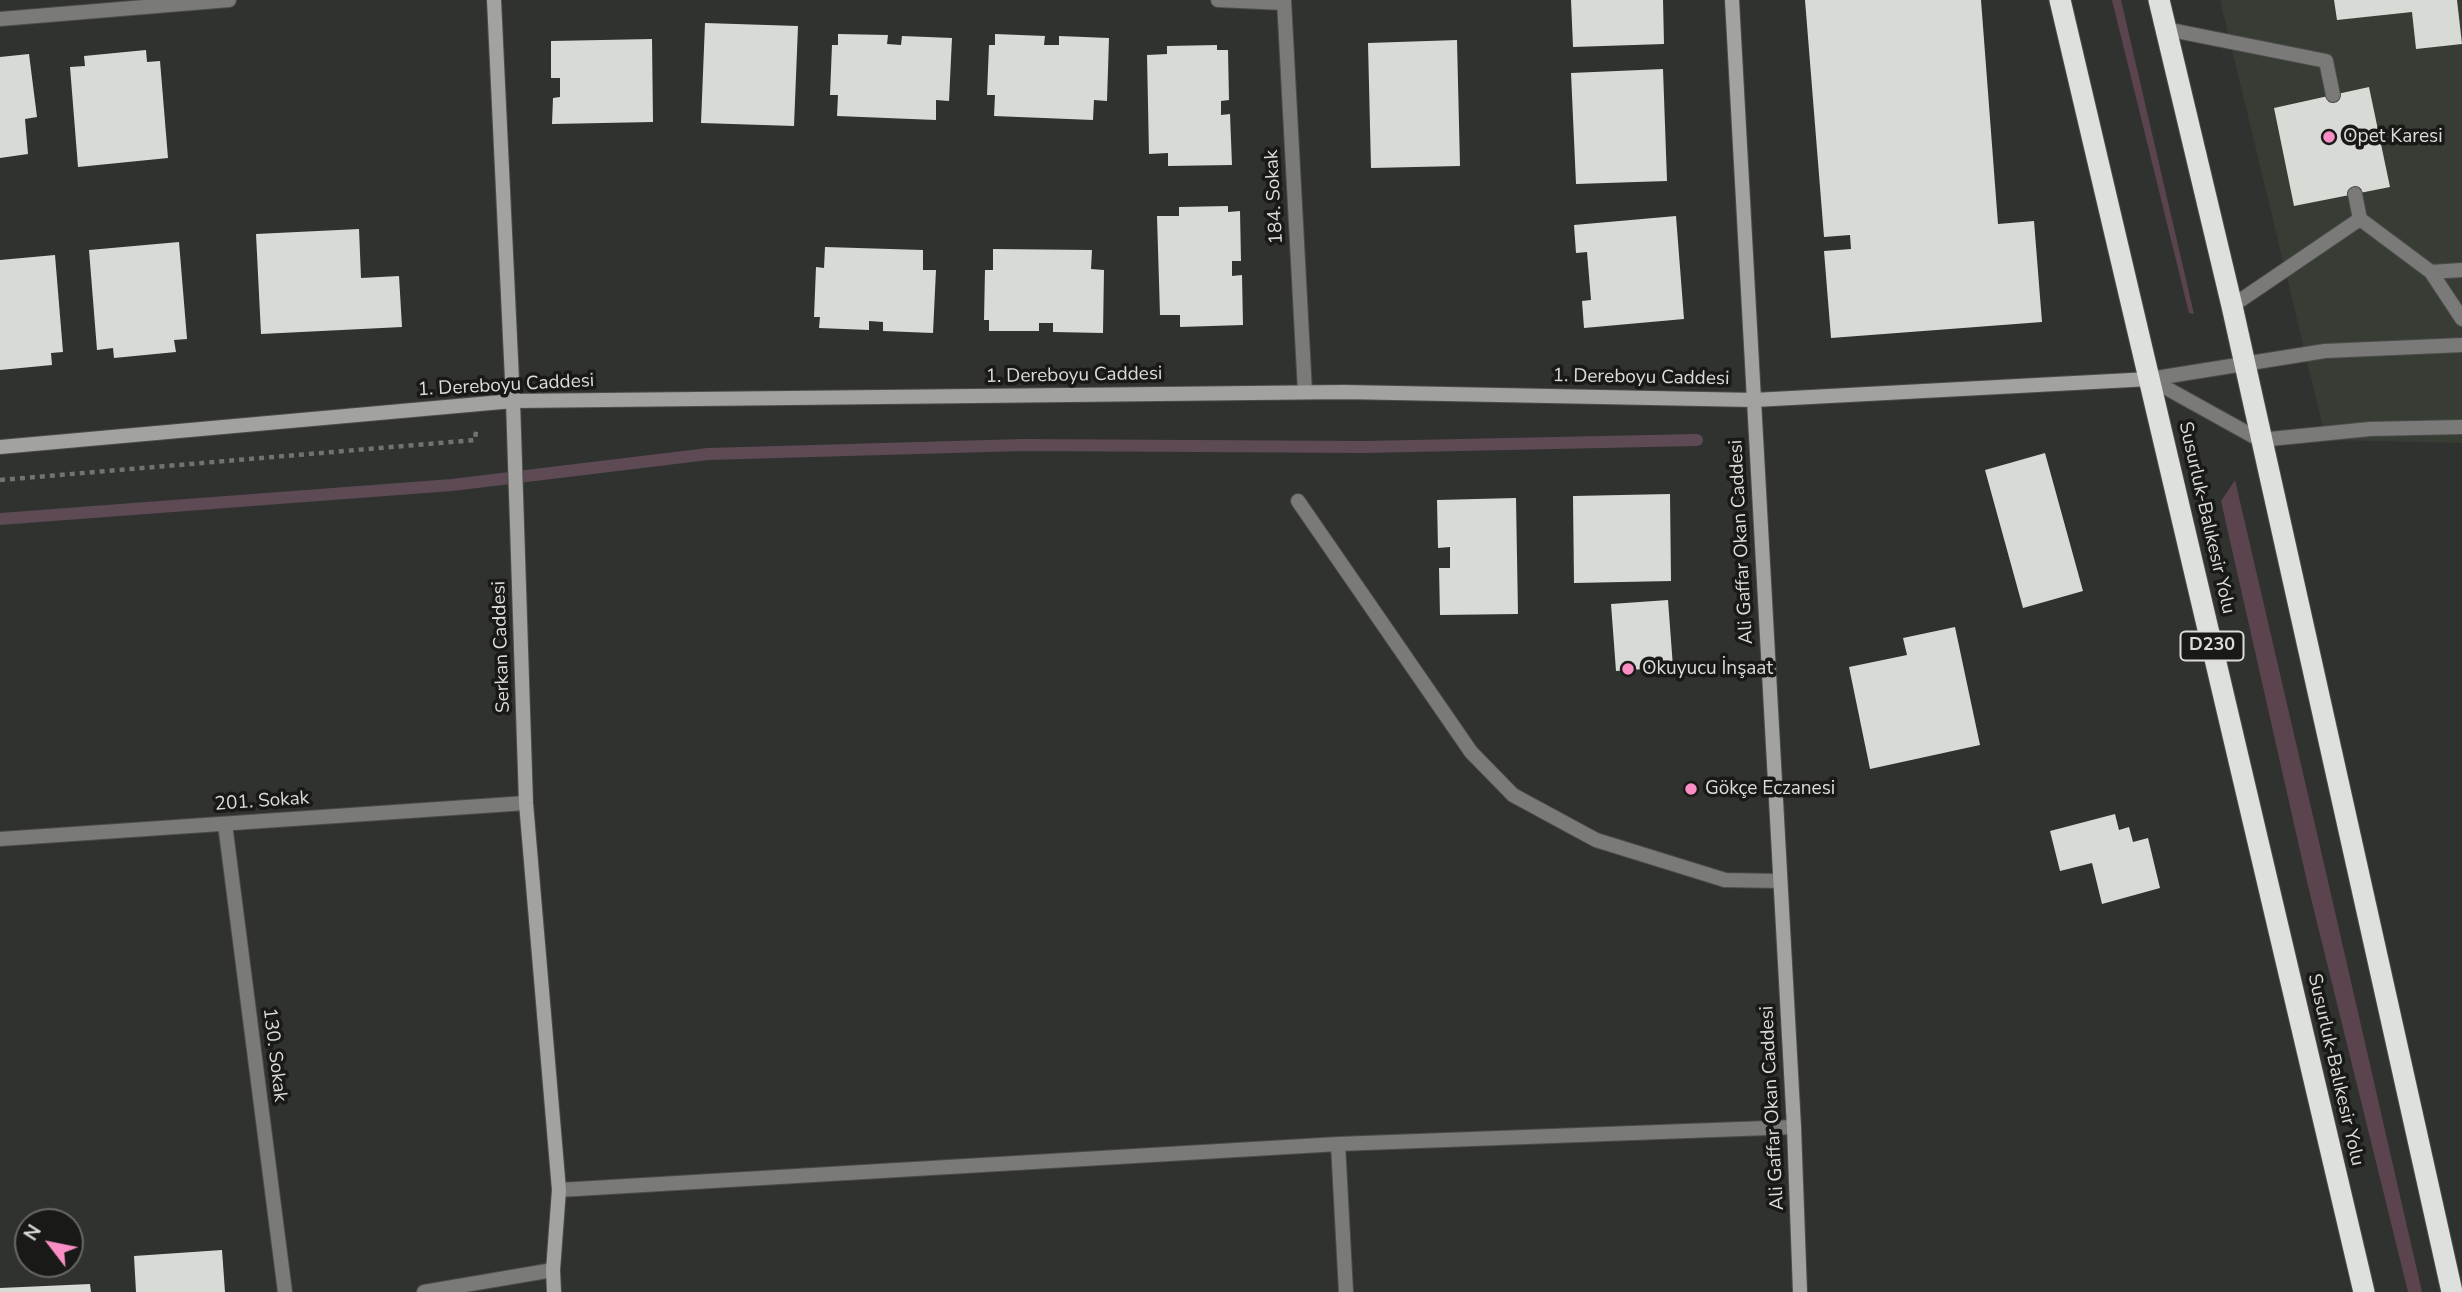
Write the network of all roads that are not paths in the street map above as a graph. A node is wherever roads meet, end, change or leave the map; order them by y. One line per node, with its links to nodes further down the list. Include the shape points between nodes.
1 (229, 0): 8 (street)
2 (494, 0): 22 (main road, Serkan Caddesi)
3 (1218, 0): 7 (street)
4 (1732, 0): 21 (main road, Ali Gaffar Okan Caddesi)
5 (2060, 0): 19 (highway, Susurluk-Balıkesir Yolu / D230)
6 (2159, 0): 9 (highway)
7 (1284, 1): 20 (street, 184. Sokak)
8 (0, 19)
9 (2166, 29): 10 (street, via 2326,61); 15 (highway)
10 (2333, 95)
11 (2355, 194): 12 (street)
12 (2360, 219): 14 (street); 15 (street)
13 (2462, 270): 14 (street)
14 (2431, 272): 16 (street)
15 (2232, 306): 18 (highway)
16 (2462, 319)
17 (2462, 345): 18 (street, via 2325,351)
18 (2244, 363): 19 (street); 24 (highway)
19 (2150, 379): 21 (main road, 1. Dereboyu Caddesi); 24 (street); 40 (highway, Susurluk-Balıkesir Yolu / D230)
20 (1306, 393): 21 (main road, 1. Dereboyu Caddesi); 22 (main road, 1. Dereboyu Caddesi)
21 (1754, 400): 30 (main road, Ali Gaffar Okan Caddesi)
22 (513, 401): 25 (main road, 1. Dereboyu Caddesi); 27 (main road, Serkan Caddesi)
23 (2462, 427): 24 (street, via 2370,429)
24 (2260, 440): 41 (highway)
25 (0, 447)
26 (1298, 501): 30 (street, via 1471,752 1513,795 1596,840 1725,880)
27 (526, 803): 28 (street, 201. Sokak); 33 (main road, Serkan Caddesi)
28 (225, 824): 29 (street, 201. Sokak); 35 (street, 130. Sokak)
29 (0, 839)
30 (1780, 881): 31 (main road, Ali Gaffar Okan Caddesi)
31 (1794, 1127): 32 (street); 39 (main road, Ali Gaffar Okan Caddesi)
32 (1338, 1144): 33 (street); 38 (street)
33 (559, 1190): 34 (main road, Serkan Caddesi)
34 (552, 1270): 36 (street); 37 (main road, Serkan Caddesi)
35 (285, 1292)
36 (424, 1292)
37 (554, 1292)
38 (1346, 1292)
39 (1800, 1292)
40 (2364, 1292)
41 (2452, 1292)

